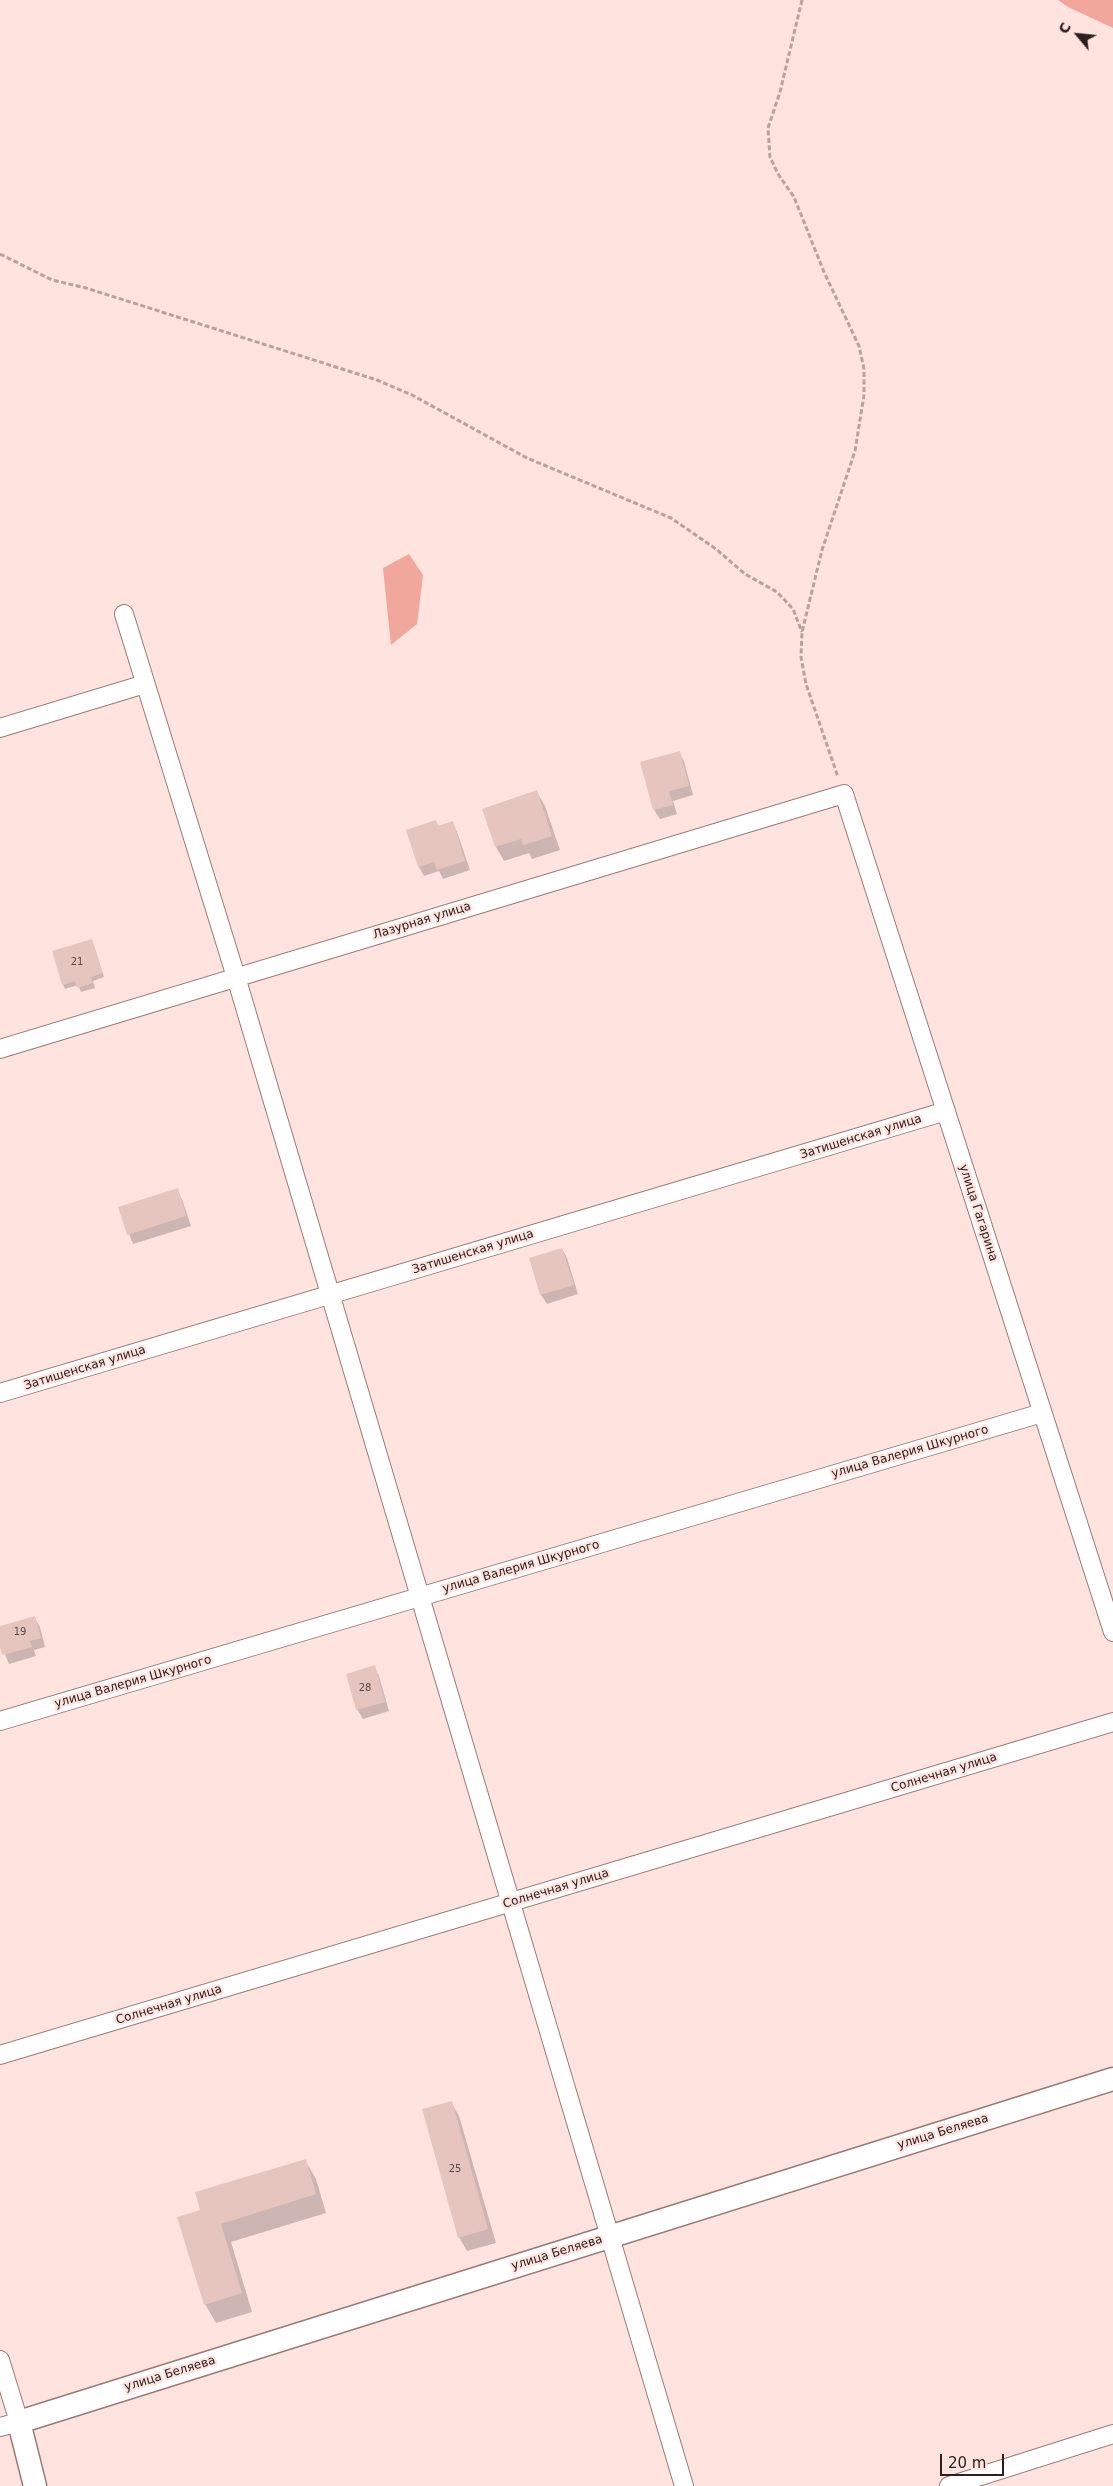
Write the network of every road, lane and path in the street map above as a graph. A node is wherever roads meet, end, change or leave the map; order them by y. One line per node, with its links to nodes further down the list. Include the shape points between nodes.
1 (802, 0): 4 (path, via 768,128 770,157 794,197 859,346 864,395 855,451 822,550)
2 (0, 254): 4 (path, via 52,280 377,380 412,395 527,458 671,518 745,574 777,592 793,610)
3 (124, 614): 5 (street)
4 (802, 632): 7 (path, via 801,657 806,684)
5 (146, 684): 6 (street); 8 (street)
6 (0, 728)
7 (844, 794): 8 (street, Лазурная улица); 10 (street, улица Гагарина)
8 (236, 977): 9 (street, Лазурная улица); 11 (street)
9 (0, 1049)
10 (946, 1111): 11 (street, Затишенская улица); 13 (street, улица Гагарина)
11 (330, 1295): 12 (street, Затишенская улица); 14 (street)
12 (0, 1393)
13 (1042, 1413): 14 (street, улица Валерия Шкурного); 15 (street, улица Гагарина)
14 (420, 1597): 16 (street, улица Валерия Шкурного); 18 (street)
15 (1113, 1632)
16 (0, 1721)
17 (1113, 1722): 18 (street, Солнечная улица)
18 (511, 1902): 19 (street, Солнечная улица); 21 (street)
19 (0, 2055)
20 (1113, 2079): 21 (street, улица Беляева)
21 (610, 2236): 23 (street, улица Беляева); 26 (street)
22 (0, 2360): 23 (street)
23 (9, 2424): 25 (street)
24 (1113, 2434): 27 (street)
25 (35, 2486)
26 (684, 2486)
27 (949, 2486)

